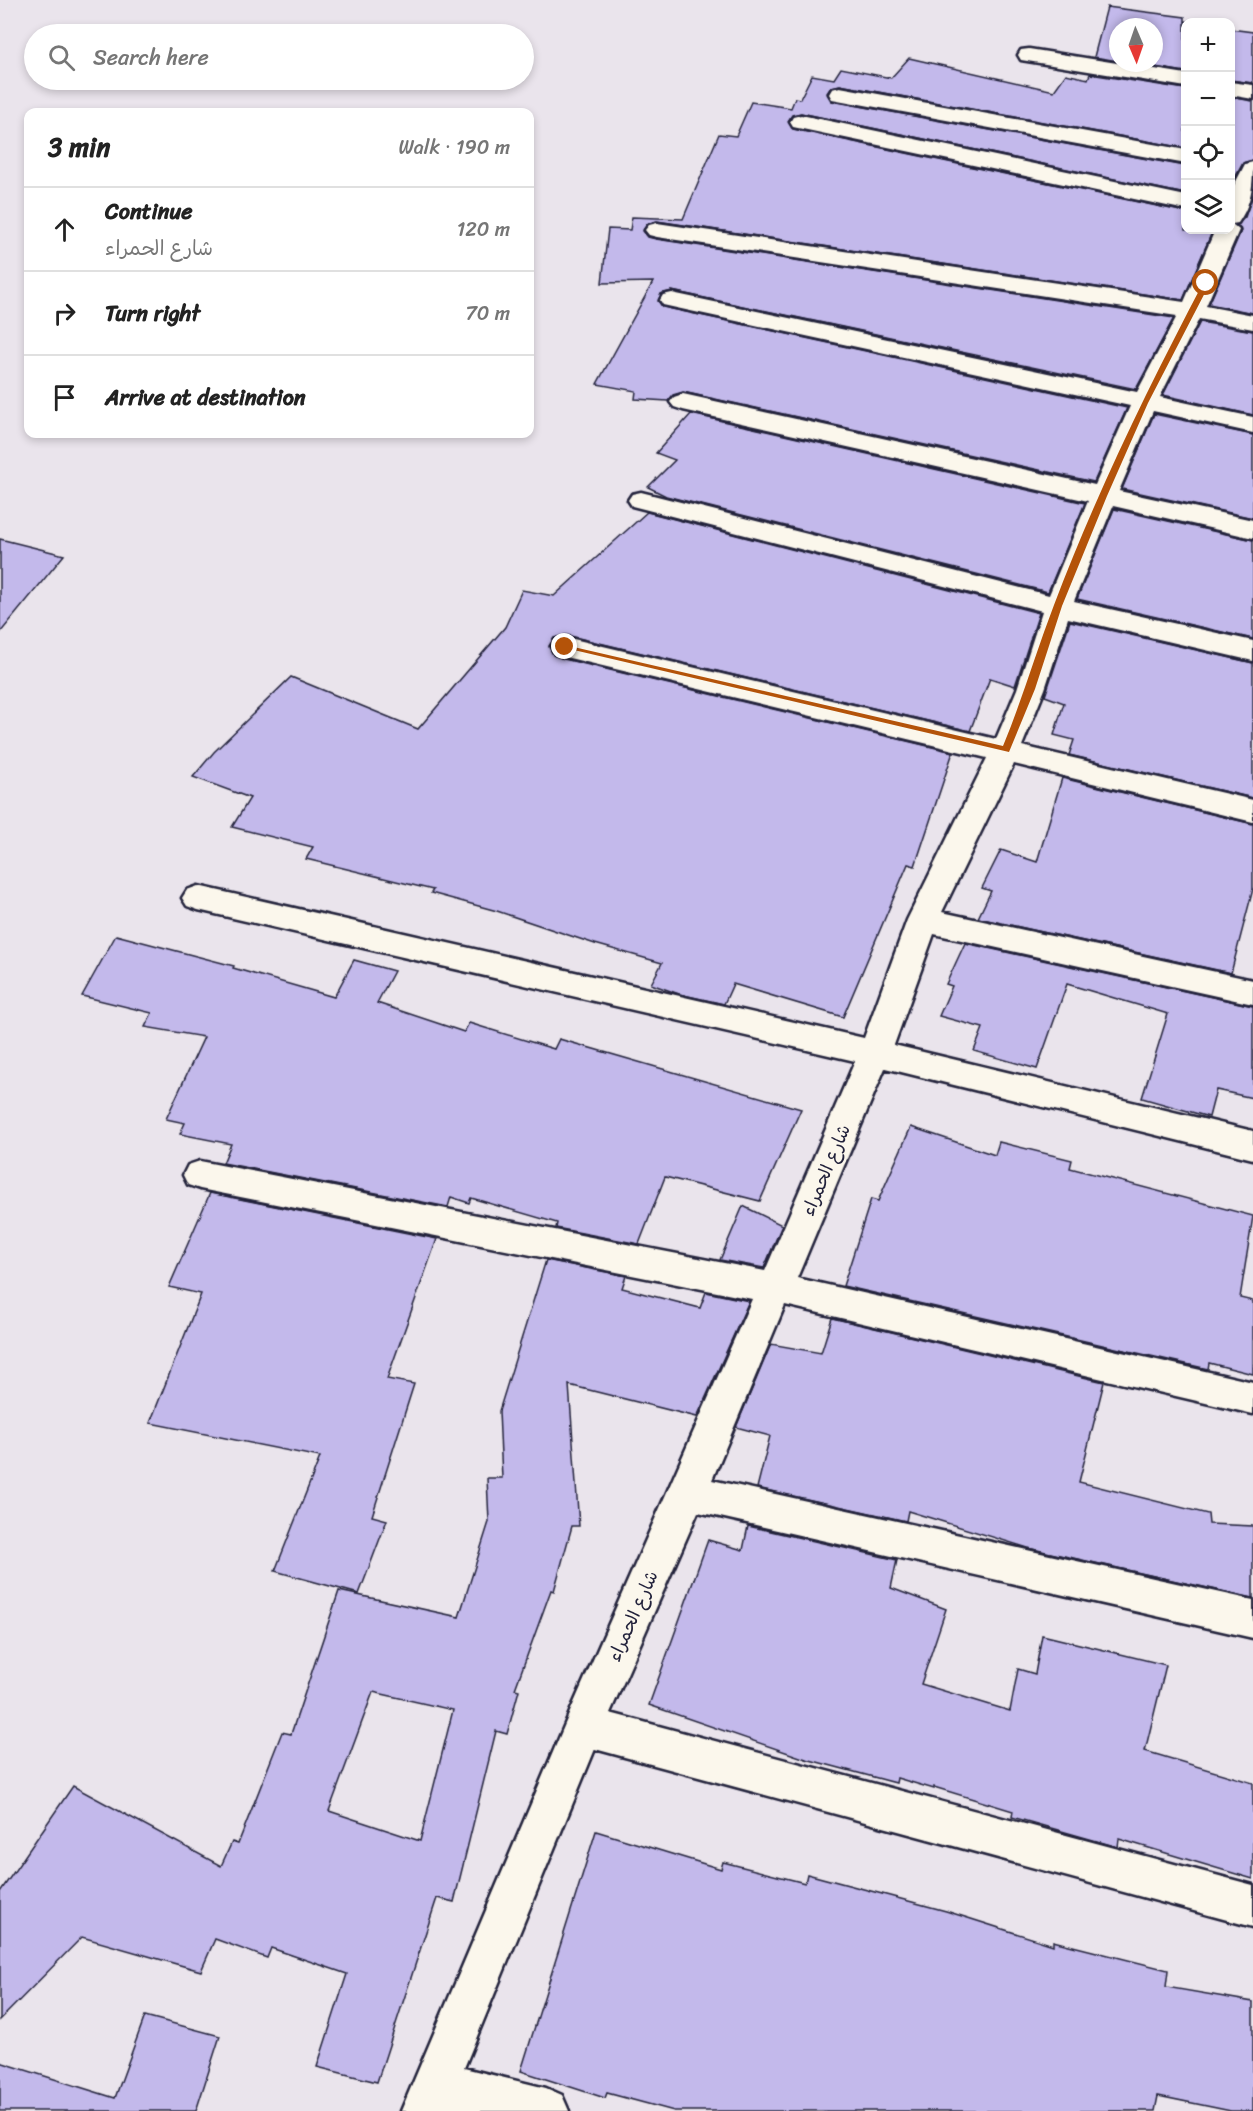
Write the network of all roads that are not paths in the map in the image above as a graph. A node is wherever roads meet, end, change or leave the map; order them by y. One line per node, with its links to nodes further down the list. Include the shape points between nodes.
1 (1029, 55): 2 (street)
2 (1181, 80)
3 (1235, 89): 4 (street)
4 (1253, 92)
5 (840, 94): 7 (street)
6 (801, 122): 10 (street)
7 (1181, 156)
8 (1235, 166): 9 (street)
9 (1253, 169): 11 (street, شارع الحمراء)
10 (1181, 202)
11 (1235, 214)
12 (657, 230): 15 (street)
13 (1227, 234): 15 (street, شارع الحمراء)
14 (672, 300): 18 (street)
15 (1193, 310): 16 (street); 18 (street, شارع الحمراء)
16 (1253, 322)
17 (683, 402): 20 (street)
18 (1144, 403): 19 (street); 20 (street, شارع الحمراء)
19 (1253, 425)
20 (1103, 496): 22 (street); 23 (street, شارع الحمراء)
21 (641, 500): 23 (street)
22 (1253, 529)
23 (1058, 606): 25 (street); 26 (street, شارع الحمراء)
24 (565, 647): 26 (street)
25 (1253, 651)
26 (1006, 750): 27 (street); 29 (street, شارع الحمراء)
27 (1253, 811)
28 (198, 898): 31 (street)
29 (923, 920): 30 (street); 31 (street, شارع الحمراء)
30 (1253, 992)
31 (875, 1053): 32 (street); 34 (street, شارع الحمراء)
32 (1253, 1145)
33 (200, 1175): 34 (street)
34 (776, 1288): 35 (street); 36 (street, شارع الحمراء)
35 (1253, 1398)
36 (688, 1492): 37 (street); 38 (street, شارع الحمراء)
37 (1253, 1619)
38 (584, 1726): 39 (street); 40 (street, شارع الحمراء)
39 (1253, 1906)
40 (429, 2097): 41 (street)
41 (546, 2111)

